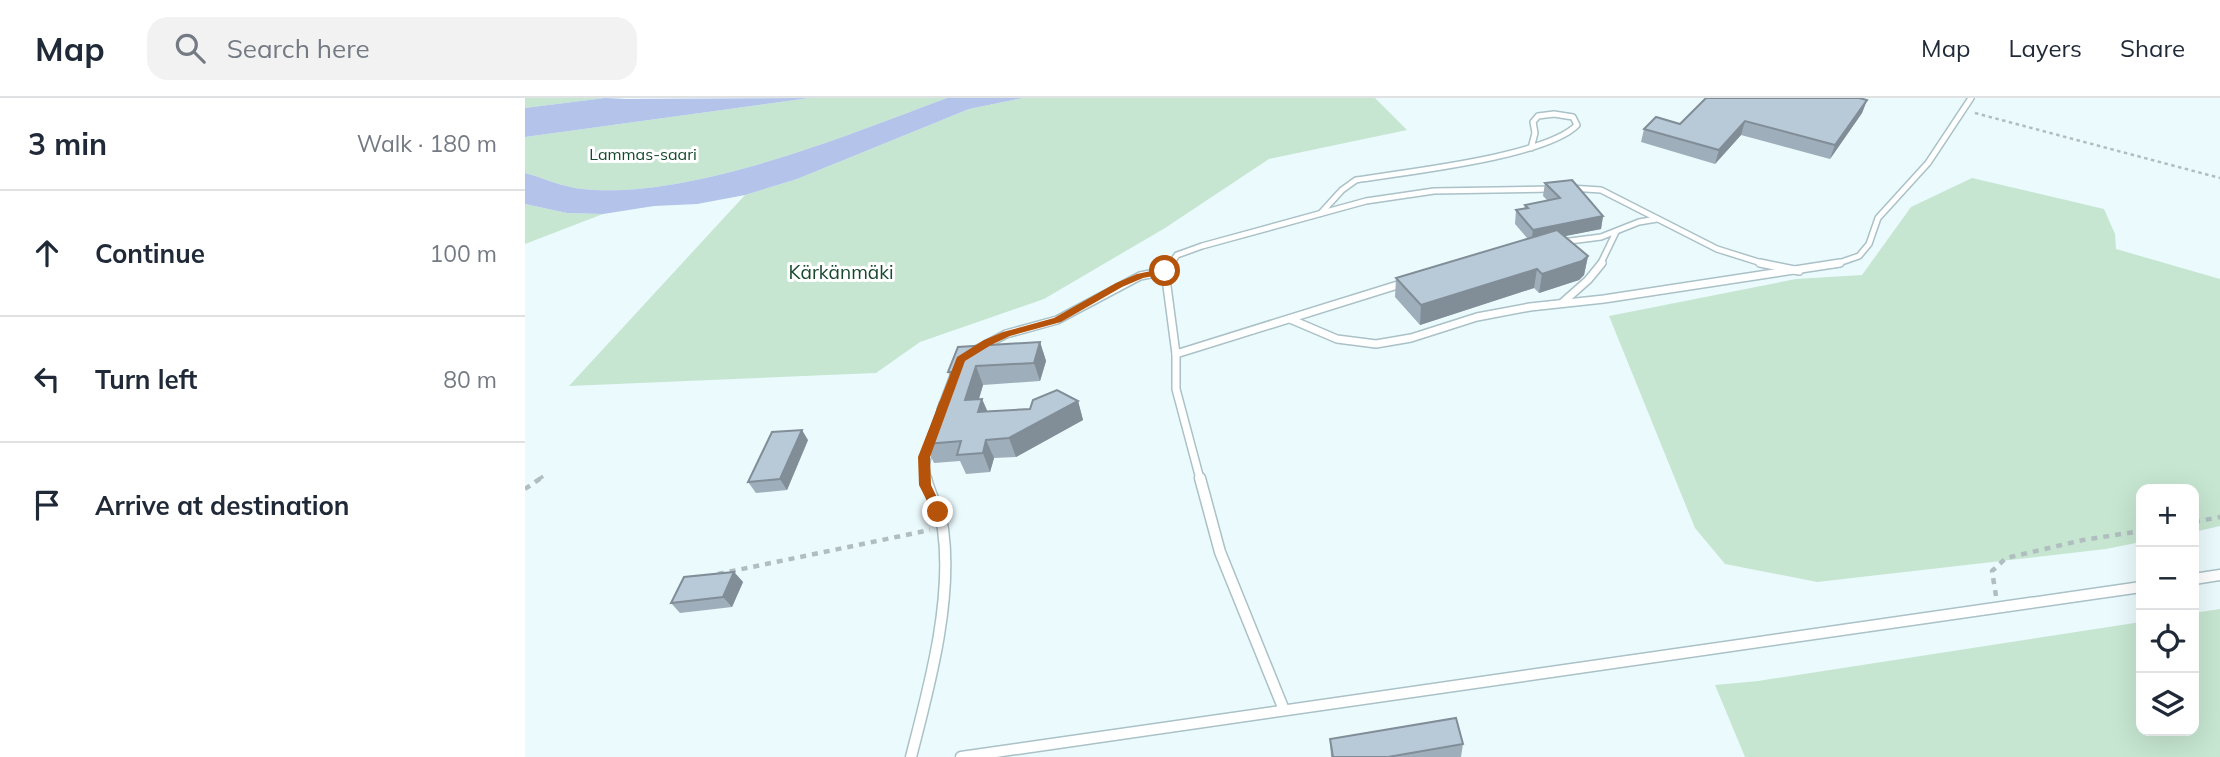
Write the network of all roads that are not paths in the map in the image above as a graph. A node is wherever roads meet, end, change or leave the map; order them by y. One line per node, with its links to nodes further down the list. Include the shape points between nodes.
1 (1971, 98): 8 (lane, via 1928,163 1878,218 1869,244 1859,256)
2 (1531, 148): 2 (lane, via 1571,133 1577,125 1573,117 1538,116 1533,122); 3 (lane, via 1356,180)
3 (1321, 213): 4 (lane, via 1434,191 1571,188 1601,190); 7 (lane, via 1177,255)
4 (1657, 219): 5 (lane, via 1637,220); 8 (lane, via 1746,260)
5 (1616, 232): 6 (lane); 10 (lane, via 1603,262 1586,284)
6 (1556, 243)
7 (1165, 271): 12 (lane, via 1140,276 1057,320 1006,334); 13 (lane)
8 (1799, 271): 10 (lane)
9 (1413, 280): 11 (lane)
10 (1561, 304): 11 (lane, via 1477,317 1376,344 1338,339)
11 (1290, 319): 13 (lane)
12 (969, 354)
13 (1176, 354): 20 (lane, via 1176,389 1220,552)
14 (961, 360): 15 (lane)
15 (937, 421)
16 (933, 433): 21 (lane, via 924,457 925,485 942,527 944,563 939,632)
17 (2220, 575): 18 (lane)
18 (2199, 578)
19 (2136, 588): 20 (lane)
20 (1284, 710): 22 (lane)
21 (911, 757)
22 (961, 757)

